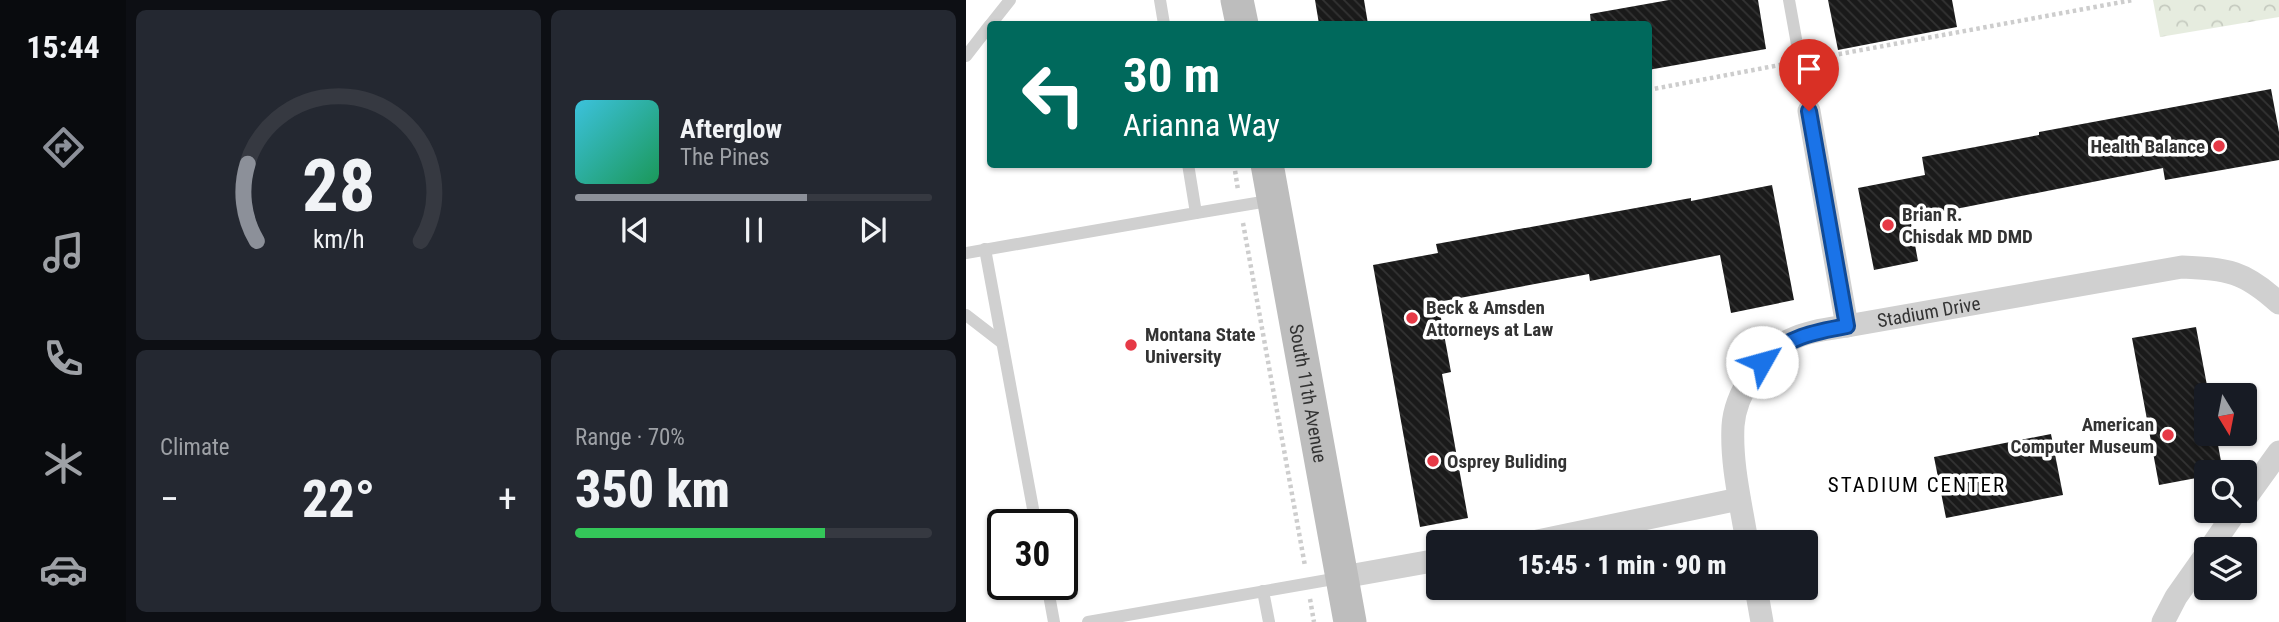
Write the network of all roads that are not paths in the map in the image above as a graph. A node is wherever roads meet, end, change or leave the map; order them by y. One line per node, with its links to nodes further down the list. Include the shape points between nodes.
1 (1010, 0): 5 (lane)
2 (1160, 0): 6 (lane)
3 (1237, 0): 7 (street)
4 (1789, 0): 10 (lane)
5 (994, 21)
6 (1164, 21)
7 (1241, 21)
8 (987, 30): 9 (lane)
9 (966, 56)
10 (1809, 111): 19 (street)
11 (1189, 168): 14 (lane)
12 (1269, 168): 13 (street, South 11th Avenue)
13 (1274, 200): 14 (lane); 29 (street, South 11th Avenue)
14 (1196, 213): 15 (lane)
15 (985, 249): 16 (lane); 20 (lane)
16 (966, 253)
17 (2279, 303): 19 (street, Stadium Drive, via 2239,274 2182,267)
18 (966, 315): 20 (lane)
19 (1847, 326): 23 (street, Stadium Drive, via 1807,333 1783,344 1749,379 1733,423)
20 (1001, 342): 24 (lane)
21 (2279, 452): 22 (street)
22 (2257, 482)
23 (1740, 499): 25 (street); 26 (street, Stadium Drive)
24 (1033, 509)
25 (1591, 530)
26 (1746, 530)
27 (1426, 562): 29 (street)
28 (2194, 571): 38 (street)
29 (1343, 577): 30 (lane); 36 (street, South 11th Avenue)
30 (1264, 591): 34 (lane); 35 (lane)
31 (1050, 600): 33 (lane)
32 (1758, 600): 37 (street)
33 (1055, 622)
34 (1088, 622)
35 (1269, 622)
36 (1350, 622)
37 (1762, 622)
38 (2163, 622)

